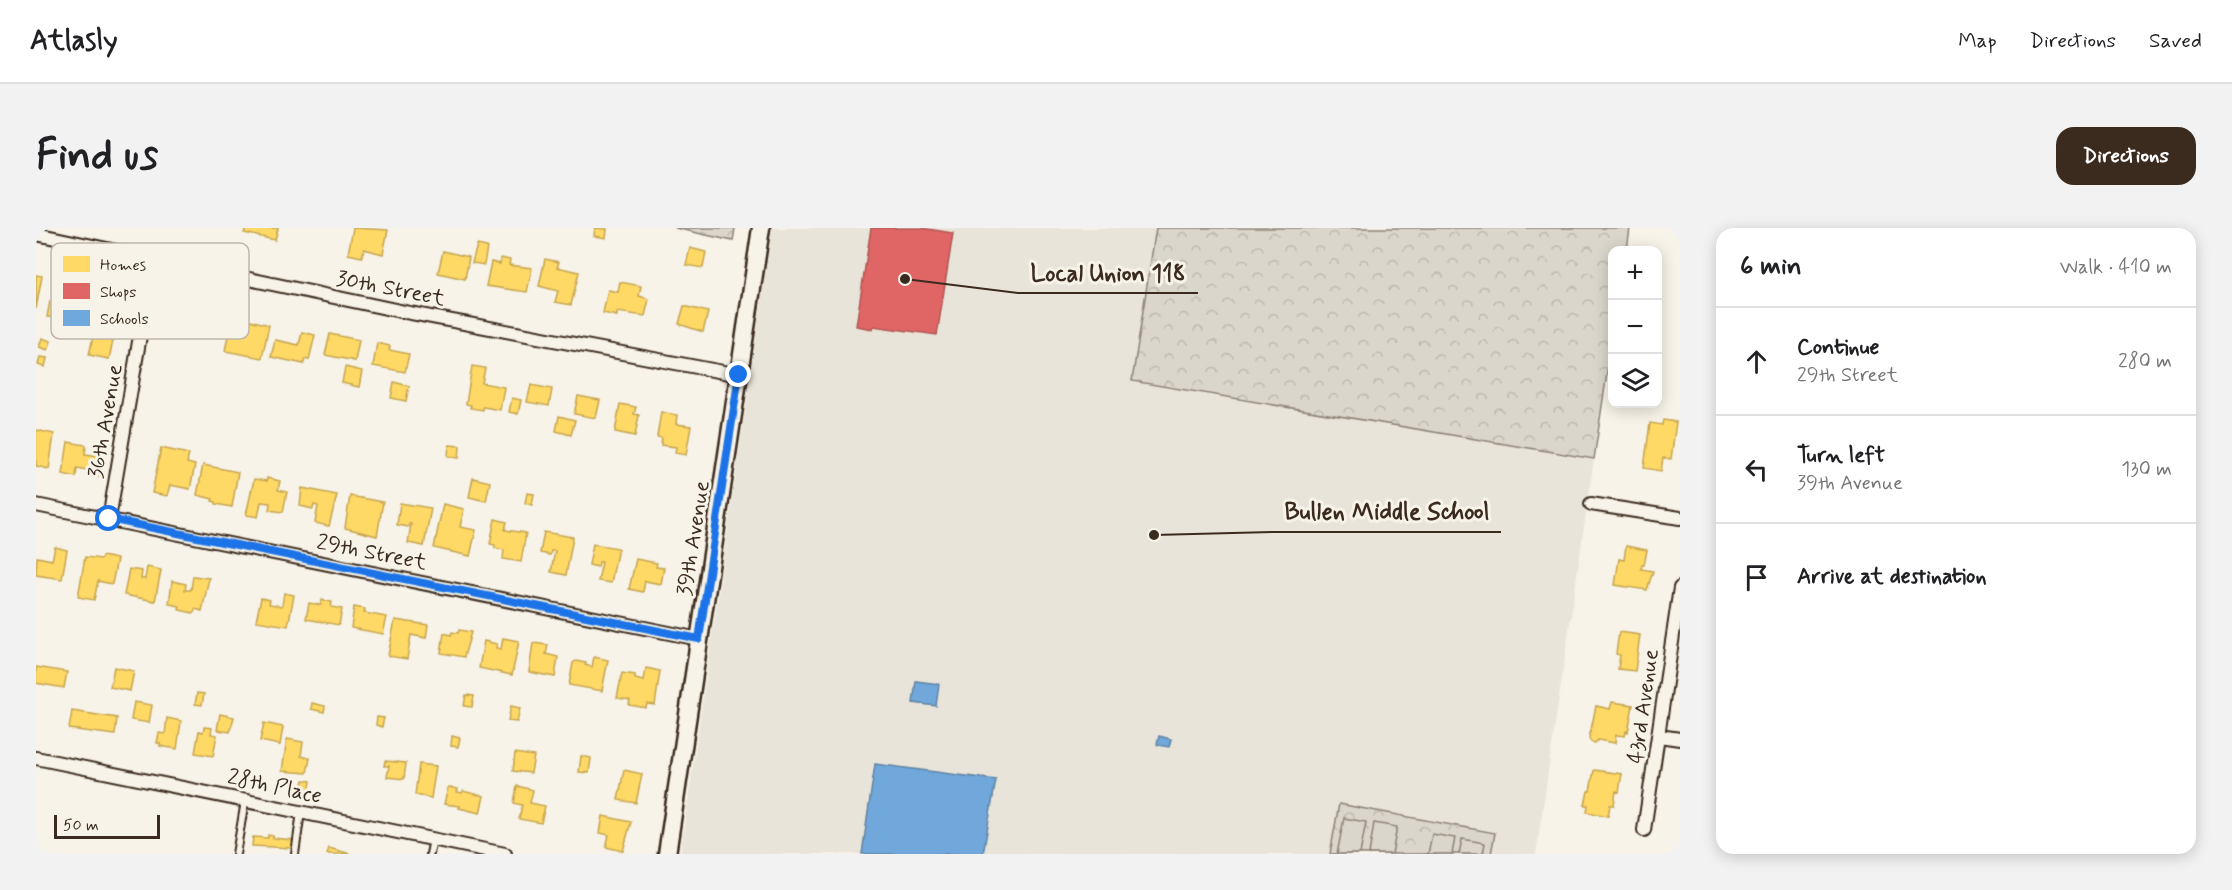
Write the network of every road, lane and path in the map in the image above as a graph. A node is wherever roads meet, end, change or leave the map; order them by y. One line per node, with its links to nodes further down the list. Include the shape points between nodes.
1 (761, 228): 6 (street, 39th Avenue)
2 (36, 234): 3 (street, 30th Street)
3 (78, 243)
4 (249, 279): 6 (street, 30th Street)
5 (139, 339): 10 (street, 36th Avenue)
6 (739, 375): 12 (street, 39th Avenue)
7 (1591, 504): 9 (street)
8 (36, 506): 10 (street, 29th Street)
9 (1680, 518)
10 (109, 519): 12 (street, 29th Street)
11 (1680, 588): 13 (street, 43rd Avenue)
12 (699, 639): 24 (street, 39th Avenue)
13 (1659, 736): 14 (street); 18 (street, 43rd Avenue)
14 (1680, 739)
15 (36, 758): 16 (street, 28th Place)
16 (245, 800): 17 (street, 28th Place); 20 (lane)
17 (301, 812): 19 (street, 28th Place); 21 (lane)
18 (1644, 830)
19 (433, 839): 22 (lane); 23 (street, 28th Place)
20 (236, 854)
21 (295, 854)
22 (430, 854)
23 (505, 854)
24 (667, 854)

